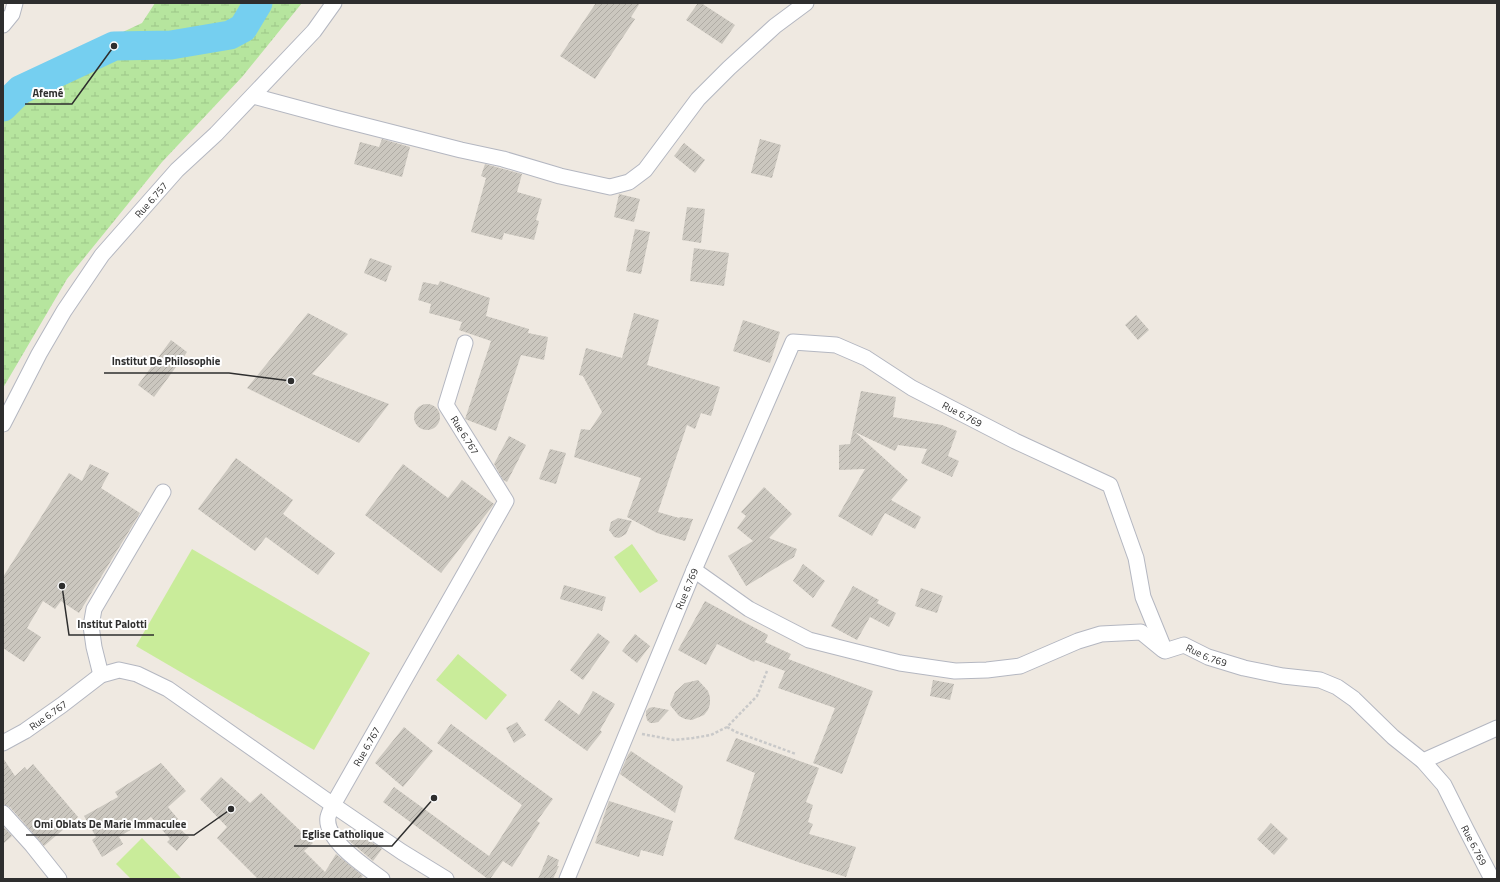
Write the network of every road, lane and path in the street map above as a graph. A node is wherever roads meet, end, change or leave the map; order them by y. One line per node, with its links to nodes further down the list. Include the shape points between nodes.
1 (15, 3): 4 (street, via 12,14)
2 (334, 3): 5 (street, Rue 6.757, via 314,31)
3 (806, 3): 5 (street, via 769,31 698,99 645,170 629,182 610,187)
4 (3, 25)
5 (253, 96): 7 (street, Rue 6.757, via 177,170 102,255 64,311)
6 (465, 343): 19 (street, Rue 6.767, via 446,405 506,500)
7 (3, 424)
8 (163, 492): 12 (street, via 94,609 91,626)
9 (694, 570): 10 (street, via 749,609 809,640 900,663 955,670 1020,666 1101,634 1141,632); 10 (street, Rue 6.769, via 794,342 836,345 866,358 912,388 1015,441 1110,485 1136,558 1143,597); 15 (street, Rue 6.769)
10 (1165, 651): 18 (street, Rue 6.769, via 1184,645 1208,657 1244,668 1320,680 1337,687 1354,699)
11 (767, 671): 13 (path, via 757,696)
12 (101, 675): 16 (street, Rue 6.767, via 62,705); 19 (street, Rue 6.767, via 119,670 137,674 168,690)
13 (727, 727): 15 (path, via 711,735 674,740); 17 (path)
14 (1497, 728): 18 (street)
15 (627, 732): 24 (street, Rue 6.769)
16 (3, 744)
17 (796, 754)
18 (1423, 762): 25 (street, Rue 6.769, via 1444,785)
19 (333, 805): 22 (street, via 328,818 331,833 346,852); 23 (street)
20 (3, 813): 21 (street)
21 (59, 879)
22 (382, 879)
23 (446, 879)
24 (567, 879)
25 (1492, 879)

